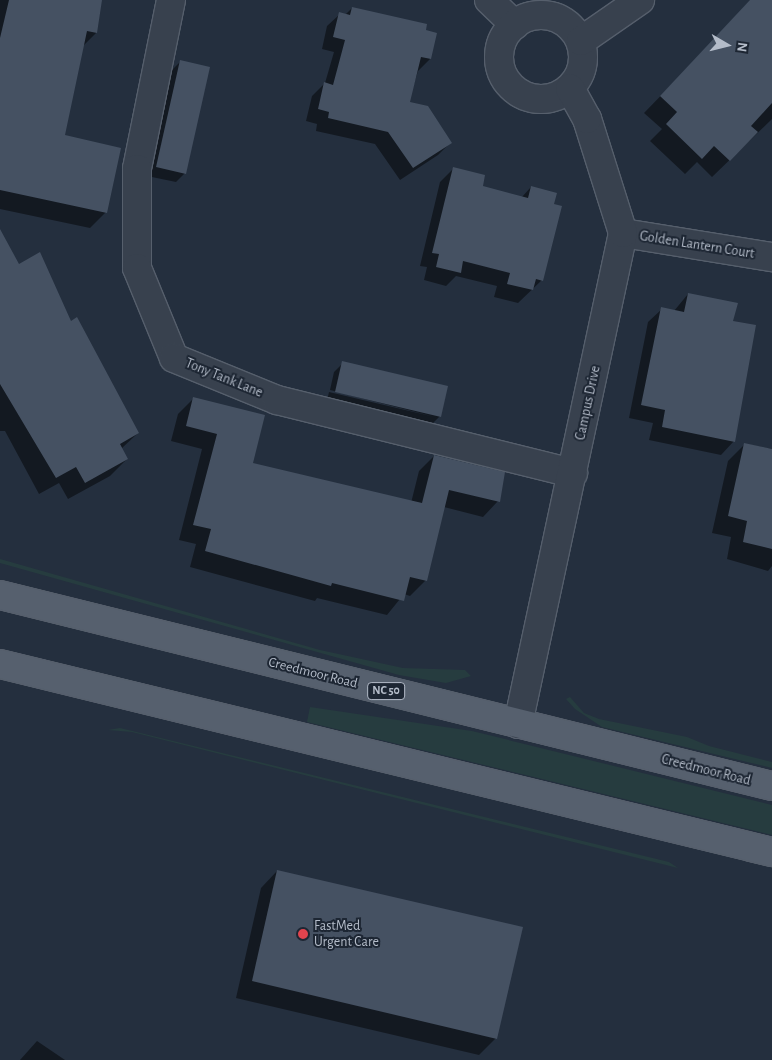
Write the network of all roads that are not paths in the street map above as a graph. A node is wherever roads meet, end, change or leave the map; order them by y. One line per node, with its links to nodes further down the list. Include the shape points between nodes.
1 (172, 0): 9 (street, Tony Tank Lane, via 137,169 137,268 174,358 277,400)
2 (489, 0): 4 (street)
3 (640, 0): 5 (street)
4 (515, 25): 5 (street, via 527,18 547,16 561,20); 6 (street, via 502,43 500,55 501,69 512,88 520,94 542,100 556,97)
5 (581, 41): 6 (street, via 582,68)
6 (570, 88): 7 (street, Campus Drive, via 587,119)
7 (623, 233): 8 (street, Golden Lantern Court); 9 (street, Campus Drive)
8 (772, 257)
9 (573, 473): 12 (street, Campus Drive)
10 (0, 595): 12 (main road, Creedmoor Road / NC 50)
11 (0, 664): 14 (main road)
12 (518, 724): 13 (main road, Creedmoor Road / NC 50)
13 (772, 786)
14 (772, 852)

